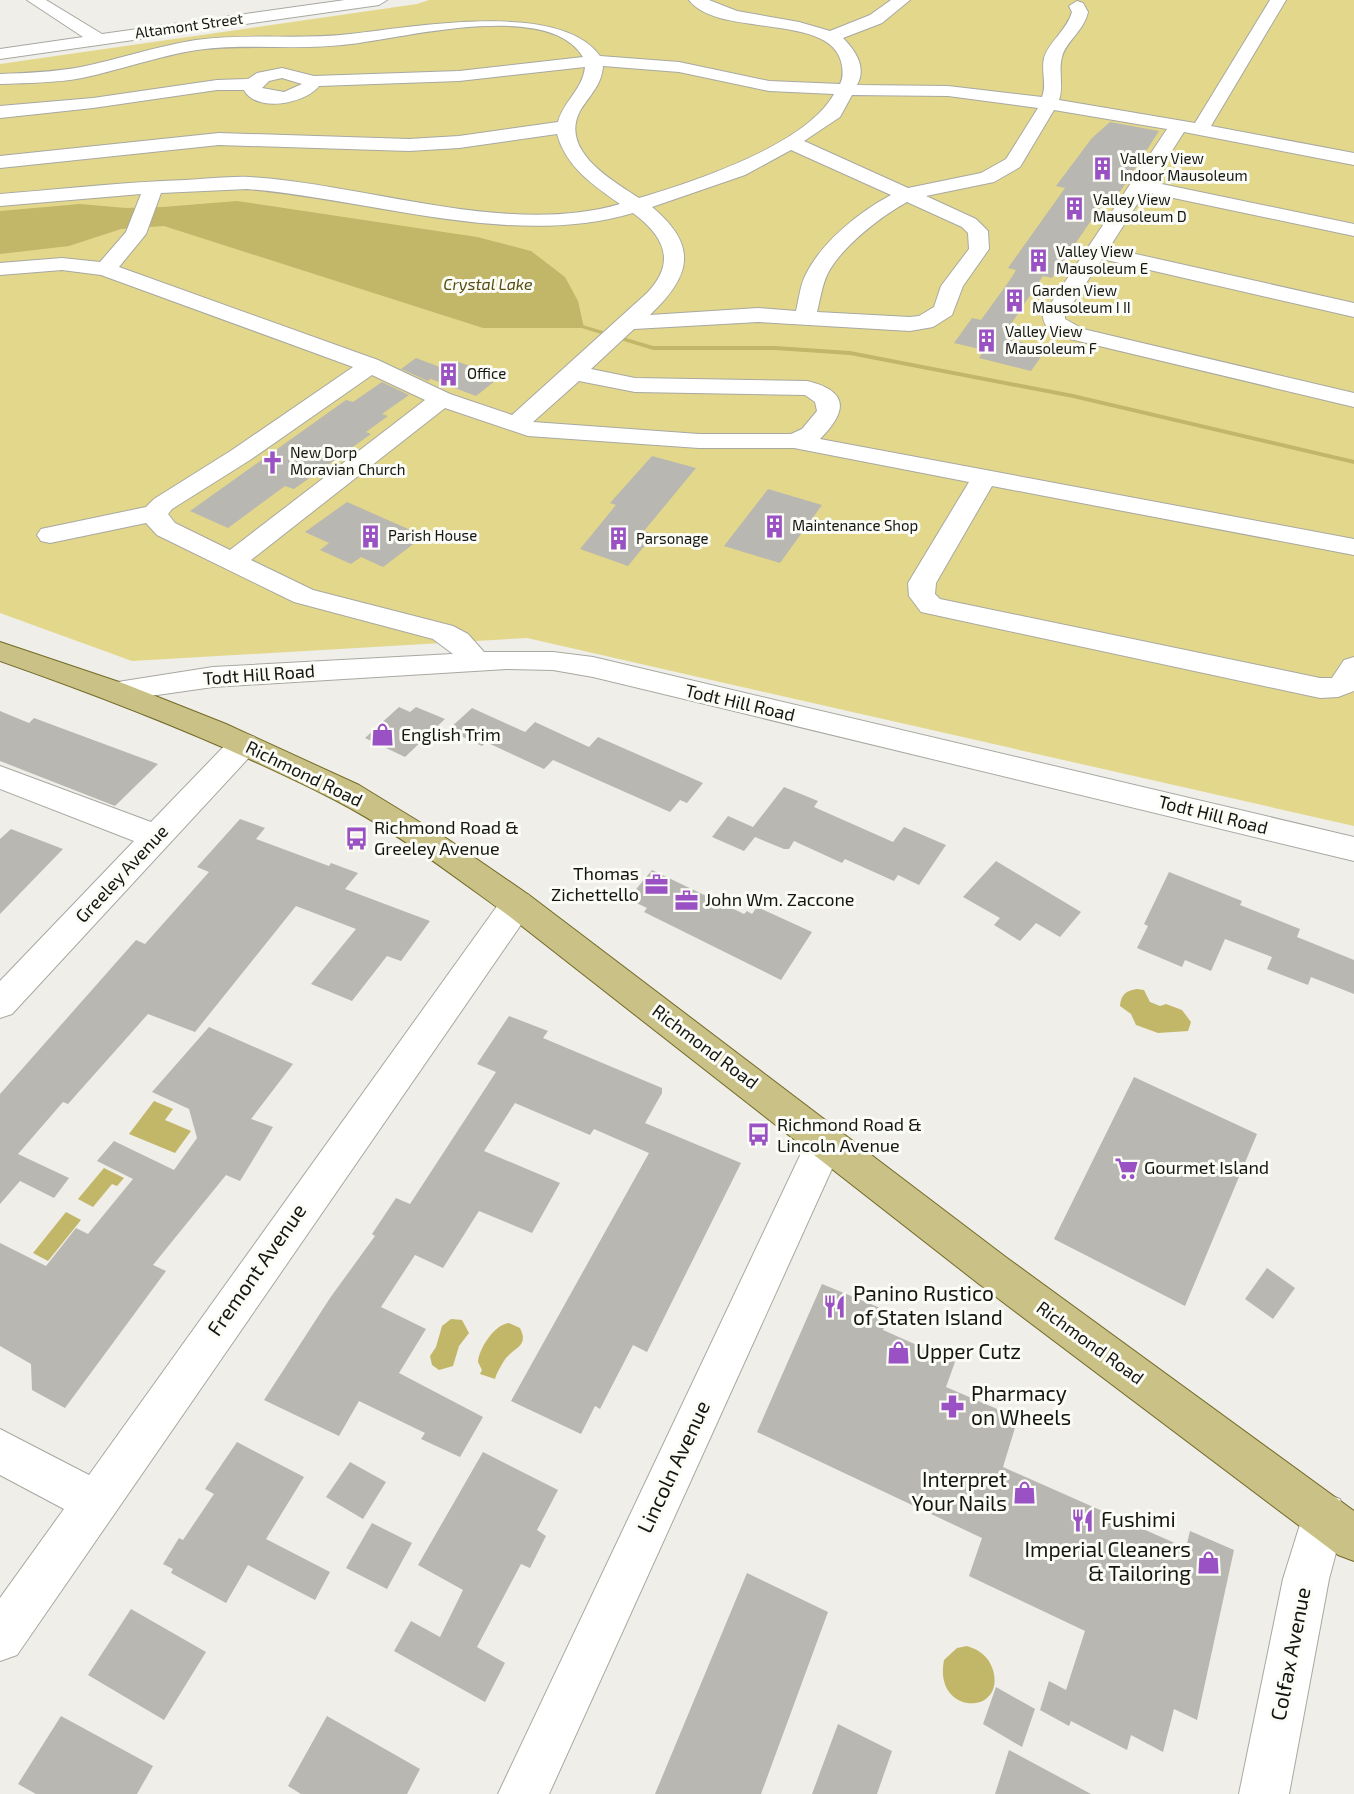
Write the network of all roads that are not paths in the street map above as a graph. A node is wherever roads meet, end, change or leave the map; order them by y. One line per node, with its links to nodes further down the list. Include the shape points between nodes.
1 (35, 0): 10 (street)
2 (284, 0): 8 (street)
3 (379, 0): 8 (street, Altamont Street)
4 (697, 0): 9 (street, via 738,17)
5 (902, 0): 9 (street, via 876,19)
6 (1278, 0): 24 (street)
7 (1078, 2): 20 (street, via 1077,24 1053,57 1054,89)
8 (302, 10): 10 (street, Altamont Street)
9 (831, 37): 17 (street, via 844,46 851,61 852,78)
10 (98, 39): 11 (street, Altamont Street)
11 (0, 54)
12 (593, 61): 13 (street, via 583,42 563,26 527,5 506,4 466,6 398,29 341,40 196,45); 15 (street, via 459,76); 17 (street, via 679,67 769,86); 23 (street, via 592,80 569,114)
13 (93, 69): 14 (street); 18 (street)
14 (0, 79)
15 (311, 81): 16 (street, via 301,75 282,73); 19 (street, via 304,92)
16 (252, 84): 18 (street); 19 (street, via 257,94)
17 (846, 90): 20 (street, via 965,92); 25 (street, via 833,113)
18 (130, 97): 21 (street)
19 (270, 97): 22 (street)
20 (1049, 104): 24 (street); 29 (street, via 1013,163 1003,171 987,178)
21 (0, 112)
22 (253, 126): 23 (street, via 409,145); 27 (street)
23 (565, 127): 32 (street, via 582,167)
24 (1190, 127): 26 (street); 28 (street)
25 (790, 142): 29 (street); 32 (street, via 738,171)
26 (1352, 153)
27 (0, 162)
28 (1140, 185): 33 (street); 34 (street)
29 (907, 194): 38 (street, via 883,207 836,247 816,275); 38 (street, via 978,231 979,249 952,286 944,310 925,322 910,324)
30 (151, 195): 31 (street); 32 (street, via 239,183 273,184 488,219 520,220 581,218); 36 (street, via 140,228)
31 (0, 200)
32 (638, 206): 39 (street, via 667,236 675,257 670,280)
33 (1354, 230)
34 (1095, 251): 37 (street); 43 (street, via 1054,315 1059,327)
35 (0, 269): 36 (street, via 62,264)
36 (105, 269): 40 (street)
37 (1354, 310)
38 (805, 317): 39 (street, via 758,315)
39 (625, 326): 41 (street)
40 (370, 365): 42 (street); 47 (street, via 163,504)
41 (574, 373): 44 (street); 45 (street, via 635,385 807,388 819,392 827,400 829,411 824,422 811,434)
42 (442, 399): 44 (street); 50 (street)
43 (1354, 400)
44 (516, 425): 45 (street, via 630,437)
45 (794, 441): 46 (street)
46 (984, 478): 49 (street); 53 (street, via 922,583 920,593 931,606 1320,688 1342,687 1349,682)
47 (156, 513): 48 (street); 50 (street, via 166,529)
48 (50, 535)
49 (1354, 547)
50 (232, 561): 52 (street, via 304,596 443,632 458,641)
51 (0, 651): 54 (main road, Richmond Road)
52 (477, 662): 54 (street, Todt Hill Road, via 213,677); 58 (street, Todt Hill Road, via 553,661 593,668)
53 (1354, 667)
54 (115, 691): 55 (main road, Richmond Road)
55 (244, 744): 57 (street, Greeley Avenue); 59 (main road, Richmond Road, via 348,793 438,848)
56 (0, 777): 57 (street)
57 (157, 837): 60 (street, Greeley Avenue)
58 (1354, 849)
59 (517, 904): 61 (main road, Richmond Road); 63 (street, Fremont Avenue)
60 (0, 1004)
61 (826, 1140): 64 (main road, Richmond Road, via 993,1271); 66 (street, Lincoln Avenue)
62 (0, 1451): 63 (street)
63 (95, 1502): 65 (street, Fremont Avenue)
64 (1339, 1527): 67 (street, Colfax Avenue, via 1306,1579)
65 (0, 1638)
66 (523, 1794)
67 (1264, 1794)

